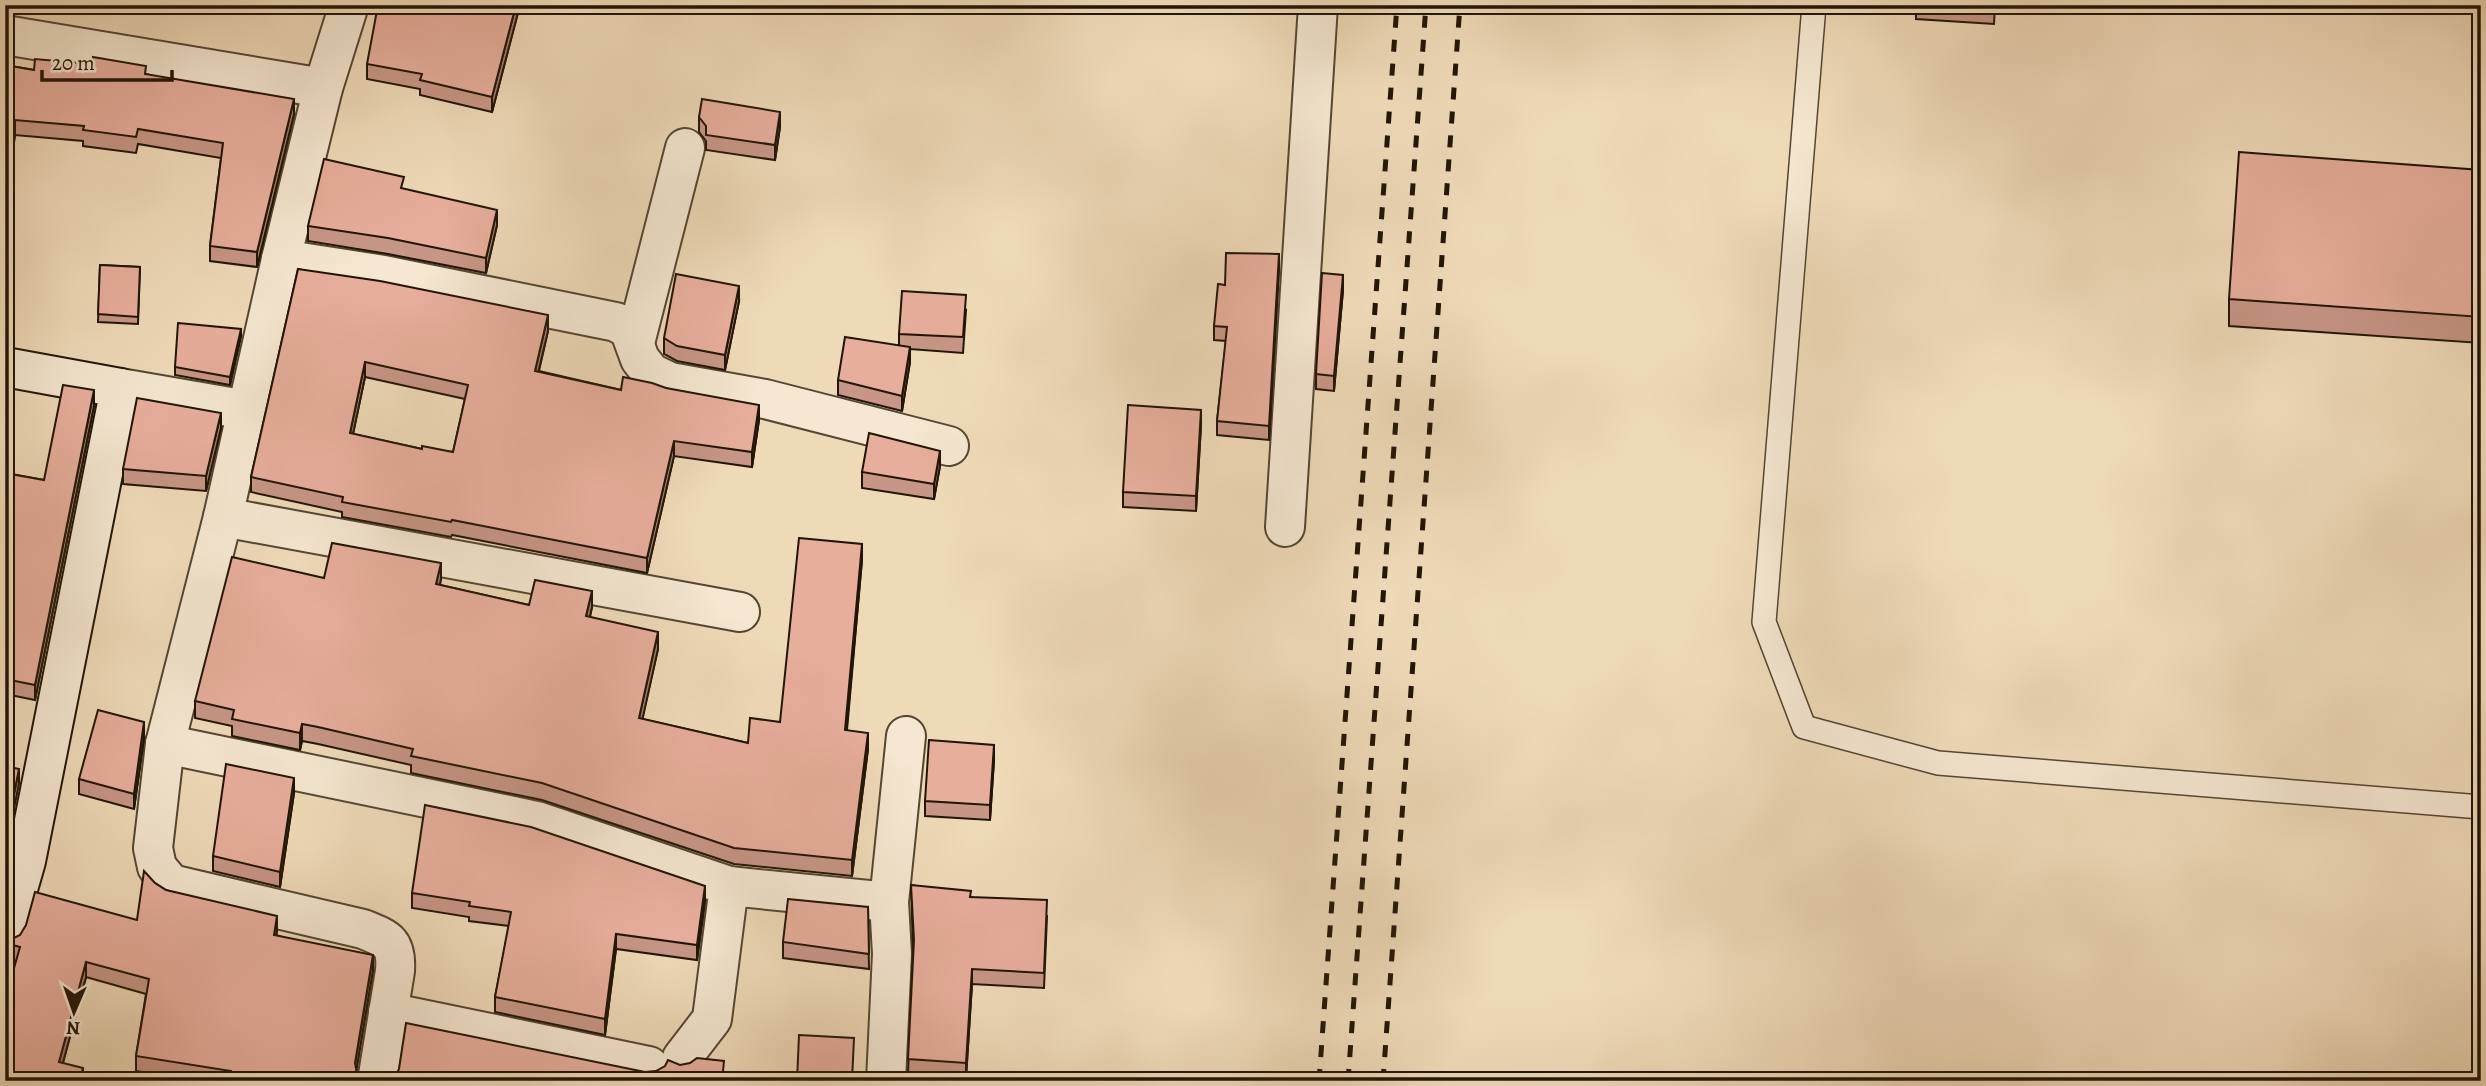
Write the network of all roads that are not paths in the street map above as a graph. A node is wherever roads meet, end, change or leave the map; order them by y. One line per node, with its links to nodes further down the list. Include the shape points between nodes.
1 (349, 5): 5 (street)
2 (1318, 5): 14 (street)
3 (1814, 5): 18 (lane, via 1764,622 1804,727 1938,763)
4 (5, 35): 5 (street)
5 (323, 88): 7 (street)
6 (685, 148): 8 (street)
7 (281, 259): 8 (street, via 615,322 629,329); 11 (street)
8 (635, 343): 12 (street, via 651,373 670,382 765,399)
9 (5, 367): 10 (street)
10 (120, 388): 11 (street); 19 (street)
11 (247, 411): 13 (street)
12 (949, 446)
13 (223, 517): 15 (street); 17 (street)
14 (1285, 527)
15 (740, 612)
16 (906, 736): 21 (street)
17 (165, 744): 20 (street, via 537,821); 23 (street, via 153,848 157,867 171,884 380,936 390,942 396,955)
18 (2481, 807)
19 (16, 859): 22 (street)
20 (729, 886): 21 (street); 23 (street, via 712,1019 665,1062)
21 (889, 902): 25 (street, via 892,954)
22 (5, 934)
23 (388, 1012): 24 (street)
24 (377, 1081)
25 (886, 1081)

